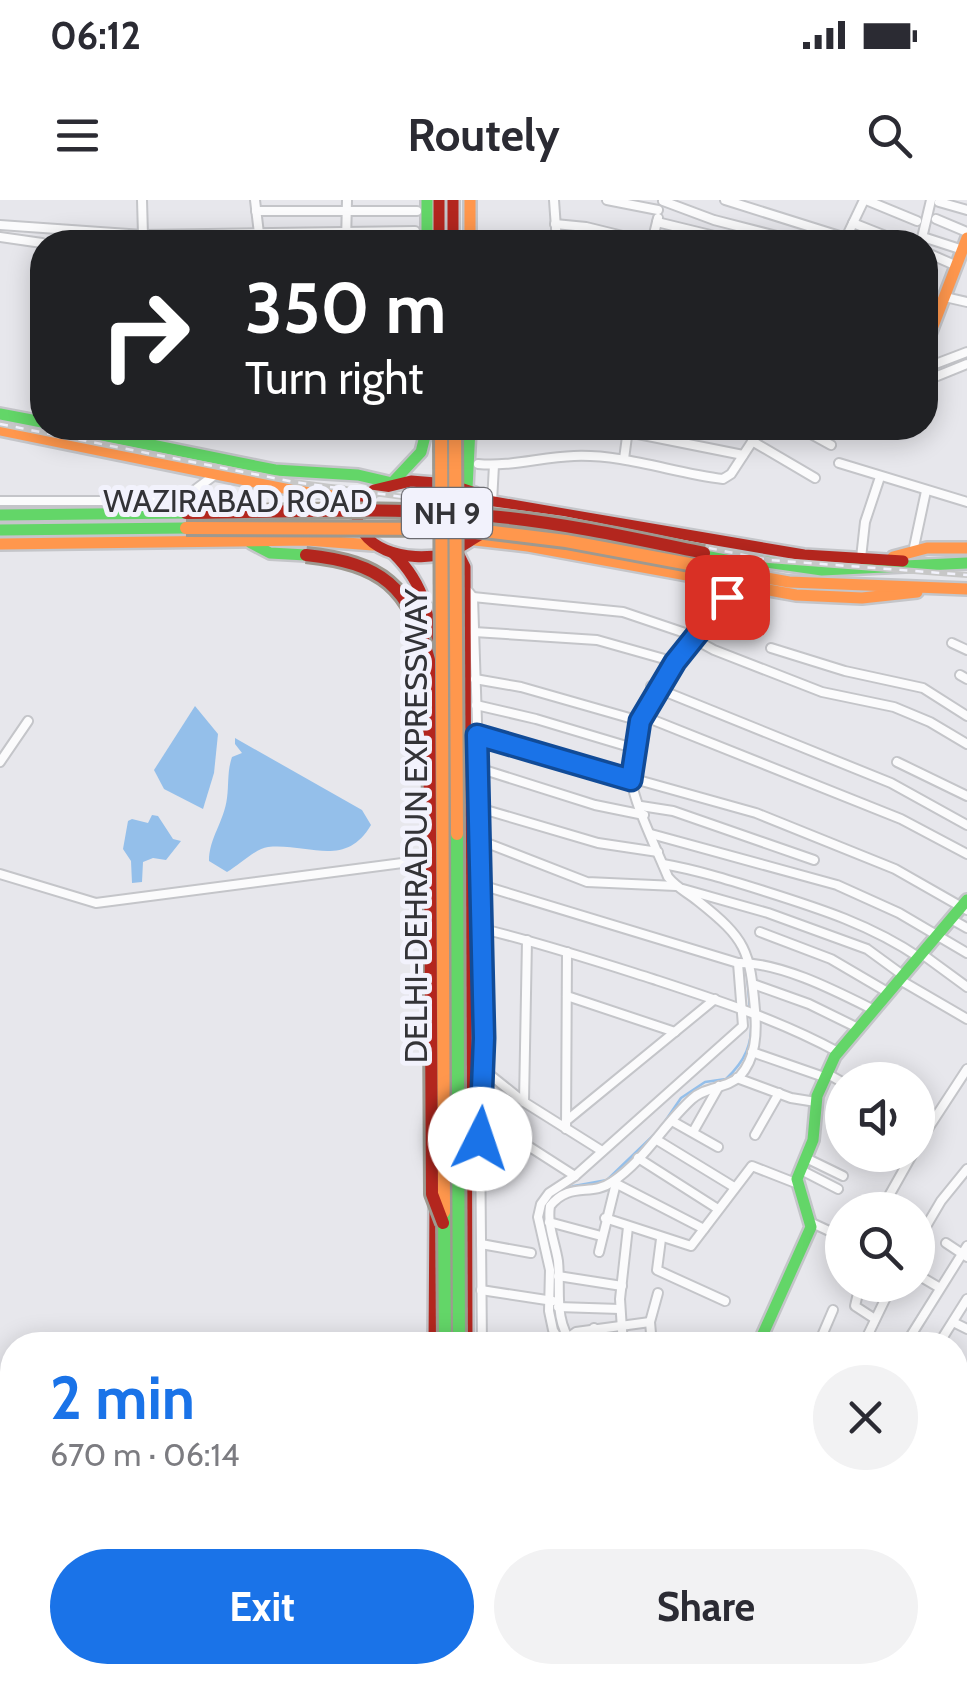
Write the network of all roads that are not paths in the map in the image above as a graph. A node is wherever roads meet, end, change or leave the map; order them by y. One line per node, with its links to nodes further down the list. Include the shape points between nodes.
1 (142, 200): 26 (street)
2 (255, 200): 16 (street)
3 (347, 200): 18 (street)
4 (427, 200): 29 (main road)
5 (439, 200): 30 (main road)
6 (453, 200): 31 (main road)
7 (470, 200): 32 (main road)
8 (554, 200): 23 (street)
9 (607, 200): 14 (street)
10 (663, 200): 14 (street); 37 (street)
11 (725, 200): 38 (street)
12 (864, 200): 20 (street); 22 (street)
13 (935, 201): 15 (street); 41 (street)
14 (658, 210): 21 (street)
15 (967, 210)
16 (256, 211): 18 (street); 27 (street)
17 (417, 211): 18 (street)
18 (346, 212): 28 (street)
19 (936, 219): 44 (street)
20 (917, 221)
21 (657, 222): 35 (street); 36 (street)
22 (853, 223): 39 (street); 40 (street)
23 (555, 224): 33 (street); 34 (street)
24 (0, 225): 25 (street)
25 (72, 230)
26 (143, 230)
27 (258, 230)
28 (346, 230)
29 (428, 230)
30 (439, 230)
31 (453, 230)
32 (470, 230)
33 (555, 230)
34 (599, 230)
35 (654, 230)
36 (690, 230)
37 (753, 230)
38 (813, 230)
39 (850, 230)
40 (871, 230)
41 (927, 230)
42 (0, 237): 45 (street)
43 (938, 240): 44 (street)
44 (966, 240): 46 (main road)
45 (30, 242)
46 (959, 273): 48 (main road)
47 (938, 300): 48 (street)
48 (944, 301): 49 (street); 50 (main road)
49 (967, 302)
50 (938, 309)
51 (967, 352): 52 (street)
52 (938, 363)
53 (967, 364): 54 (street)
54 (938, 376)
55 (0, 414): 56 (main road)
56 (30, 420)
57 (0, 430): 58 (main road, WAZIRABAD ROAD)
58 (30, 436)
59 (49, 440): 75 (main road, WAZIRABAD ROAD)
60 (127, 440): 78 (main road, WAZIRABAD ROAD, via 275,470)
61 (427, 440): 78 (main road)
62 (441, 440): 197 (main road, DELHI-DEHRADUN EXPRESSWAY, bridge)
63 (455, 440): 229 (main road, DELHI-DEHRADUN EXPRESSWAY, bridge)
64 (469, 440): 79 (main road)
65 (627, 440): 71 (street)
66 (674, 440): 70 (street)
67 (822, 440): 69 (street)
68 (752, 441): 70 (street); 77 (street)
69 (831, 445)
70 (743, 455): 71 (street, via 723,479)
71 (624, 459): 74 (street, via 575,456)
72 (839, 463): 76 (street)
73 (478, 464): 74 (street)
74 (494, 465): 82 (street)
75 (216, 474): 81 (street, via 170,501); 84 (main road, WAZIRABAD ROAD, via 314,493 338,491)
76 (880, 477): 80 (street); 100 (street)
77 (815, 478)
78 (392, 483): 79 (main road); 84 (main road)
79 (467, 488): 82 (main road)
80 (926, 491): 83 (street); 95 (street)
81 (0, 501)
82 (487, 501): 85 (main road, WAZIRABAD ROAD); 88 (main road, via 486,522)
83 (967, 502)
84 (357, 503): 91 (main road, via 357,527)
85 (555, 511): 93 (main road, via 565,532 553,547); 100 (main road, WAZIRABAD ROAD)
86 (0, 515): 100 (main road, WAZIRABAD ROAD / NH 9, bridge, via 472,514 792,568)
87 (0, 530): 100 (main road, WAZIRABAD ROAD / NH 9, bridge, via 468,528 789,582)
88 (474, 540): 93 (main road, WAZIRABAD ROAD); 94 (main road)
89 (247, 541): 90 (main road); 91 (main road); 197 (main road, bridge, via 270,552 350,561 386,578 422,625 429,660 432,1194)
90 (0, 544)
91 (372, 544): 96 (main road)
92 (967, 548): 95 (main road)
93 (540, 549): 101 (main road, WAZIRABAD ROAD, via 796,595 862,598)
94 (456, 550): 96 (main road); 103 (main road)
95 (913, 552): 97 (main road)
96 (393, 553): 132 (main road, via 430,604)
97 (884, 559): 99 (main road, WAZIRABAD ROAD); 100 (main road, WAZIRABAD ROAD)
98 (967, 563): 99 (main road, WAZIRABAD ROAD / NH 9)
99 (937, 565): 100 (main road, WAZIRABAD ROAD / NH 9)
100 (856, 571): 101 (main road, WAZIRABAD ROAD / NH 9)
101 (951, 589): 102 (main road, WAZIRABAD ROAD / NH 9)
102 (967, 589)
103 (469, 592): 105 (street); 106 (street, via 623,612); 140 (main road)
104 (727, 597): 106 (street)
105 (474, 632): 110 (street, via 597,640); 111 (street)
106 (691, 635): 110 (street); 118 (street, via 822,692 901,710)
107 (952, 643): 109 (street)
108 (771, 648): 114 (street, via 923,688)
109 (967, 650)
110 (671, 660): 112 (street)
111 (475, 679): 113 (street); 115 (street)
112 (655, 687): 115 (street); 127 (street, via 873,776)
113 (476, 705): 117 (street); 119 (street)
114 (967, 716)
115 (639, 719): 119 (street); 131 (street, via 901,819)
116 (28, 720): 120 (street)
117 (477, 735): 122 (street); 123 (street)
118 (967, 744)
119 (631, 748): 123 (street)
120 (0, 762)
121 (897, 762): 124 (street)
122 (478, 768): 125 (street); 126 (street, via 576,800)
123 (629, 779): 126 (street); 138 (street, via 684,790 824,839)
124 (967, 796)
125 (479, 808): 129 (street); 130 (street, via 598,843)
126 (640, 812): 128 (street); 133 (street, via 673,811)
127 (967, 825)
128 (651, 834): 130 (street); 144 (street, via 837,885)
129 (479, 840): 136 (street); 137 (street, via 587,882)
130 (656, 852): 134 (street)
131 (967, 854)
132 (434, 859): 135 (street, via 96,903); 190 (main road)
133 (814, 860)
134 (663, 864): 137 (street); 148 (street, via 832,912)
135 (0, 874)
136 (481, 885): 143 (street); 149 (street)
137 (675, 887): 149 (street, via 720,918 736,936); 150 (street, via 867,949)
138 (965, 906): 139 (main road)
139 (952, 919): 141 (street); 144 (main road)
140 (465, 920): 143 (main road); 182 (main road)
141 (967, 928)
142 (760, 932): 153 (street, via 831,958)
143 (483, 935): 145 (street); 165 (street)
144 (937, 937): 147 (street); 148 (main road)
145 (527, 940): 146 (street); 170 (street)
146 (567, 952): 154 (street); 155 (street)
147 (967, 953)
148 (921, 956): 150 (main road); 152 (street)
149 (745, 963): 151 (street); 156 (street, via 816,983); 157 (street)
150 (902, 978): 153 (main road); 158 (street)
151 (753, 984): 157 (street); 159 (street)
152 (967, 987)
153 (889, 993): 156 (main road)
154 (567, 996): 160 (street); 174 (street)
155 (716, 999): 157 (street); 160 (street)
156 (874, 1010): 159 (main road)
157 (750, 1011): 161 (street); 162 (street); 180 (street, via 738,1031)
158 (967, 1019)
159 (858, 1028): 162 (main road)
160 (676, 1032): 174 (street)
161 (752, 1052): 166 (street); 167 (street)
162 (838, 1052): 163 (main road)
163 (832, 1062)
164 (967, 1069): 172 (street)
165 (484, 1070): 170 (street); 177 (street)
166 (825, 1075): 171 (main road)
167 (737, 1078): 168 (street); 169 (street)
168 (719, 1086): 173 (street, via 696,1095); 175 (street)
169 (779, 1093): 171 (street); 176 (street)
170 (524, 1102): 174 (street)
171 (816, 1102): 184 (main road, via 814,1140)
172 (935, 1111)
173 (672, 1121): 175 (street); 178 (street)
174 (566, 1125): 180 (street)
175 (693, 1132): 179 (street)
176 (755, 1135)
177 (480, 1136): 182 (main road); 185 (street, via 522,1142); 204 (street)
178 (656, 1140): 181 (street); 188 (street)
179 (718, 1147)
180 (602, 1151): 185 (street)
181 (638, 1158): 187 (street); 192 (street)
182 (466, 1166): 191 (main road)
183 (967, 1169): 193 (street)
184 (802, 1171): 186 (street); 188 (street, via 755,1166); 189 (street); 196 (main road)
185 (575, 1176): 215 (street, via 550,1193 538,1217)
186 (843, 1176)
187 (614, 1182): 194 (street); 195 (street, via 562,1195 550,1206); 199 (street)
188 (734, 1187): 192 (street)
189 (838, 1190)
190 (435, 1192): 191 (main road); 227 (main road)
191 (466, 1192): 230 (main road)
192 (718, 1209): 199 (street)
193 (935, 1211)
194 (606, 1218): 198 (street); 201 (street)
195 (549, 1222): 201 (street); 208 (street)
196 (812, 1223): 200 (street); 237 (main road)
197 (444, 1226): 228 (main road, DELHI-DEHRADUN EXPRESSWAY, bridge)
198 (628, 1226): 202 (street); 210 (street)
199 (704, 1229): 202 (street, via 691,1246)
200 (825, 1229)
201 (601, 1236): 205 (street)
202 (661, 1239): 216 (street, via 657,1270)
203 (946, 1243): 206 (street)
204 (481, 1244): 207 (street); 212 (street)
205 (599, 1252)
206 (965, 1252): 211 (street)
207 (531, 1253)
208 (558, 1276): 210 (street); 215 (street)
209 (935, 1285): 211 (street)
210 (622, 1286): 219 (street)
211 (940, 1288): 240 (street)
212 (481, 1290): 215 (street); 231 (street)
213 (658, 1294): 222 (street)
214 (967, 1299): 223 (street)
215 (554, 1302): 219 (street); 232 (street)
216 (726, 1302)
217 (856, 1302): 221 (street)
218 (884, 1302): 221 (street)
219 (620, 1309): 224 (street)
220 (832, 1310): 238 (street)
221 (875, 1319): 239 (street)
222 (650, 1322): 224 (street); 236 (street)
223 (953, 1322): 226 (street); 241 (street)
224 (622, 1324): 225 (street); 235 (street)
225 (594, 1328): 233 (street); 234 (street)
226 (967, 1330)
227 (434, 1332)
228 (444, 1332)
229 (458, 1332)
230 (467, 1332)
231 (482, 1332)
232 (556, 1332)
233 (576, 1332)
234 (594, 1332)
235 (622, 1332)
236 (651, 1332)
237 (764, 1332)
238 (823, 1332)
239 (869, 1332)
240 (913, 1332)
241 (946, 1332)

